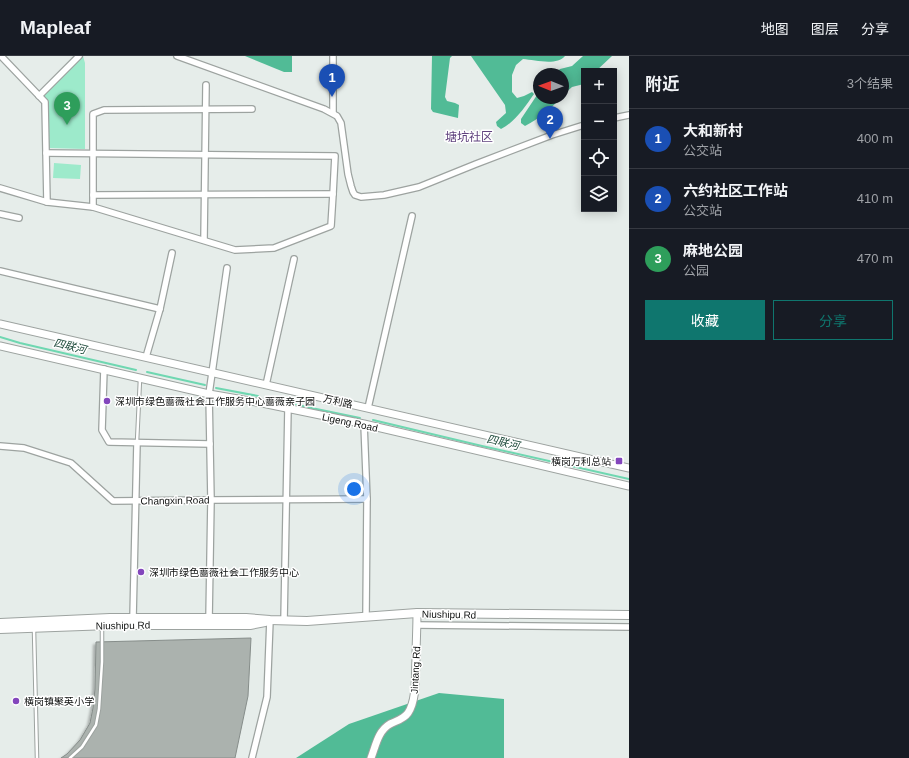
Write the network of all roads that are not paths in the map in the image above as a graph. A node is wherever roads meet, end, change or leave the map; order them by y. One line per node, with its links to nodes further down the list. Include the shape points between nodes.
1 (1, 56): 6 (street)
2 (79, 56): 6 (street)
3 (177, 56): 9 (street)
4 (333, 56): 9 (street)
5 (206, 85): 7 (street)
6 (39, 96): 13 (street, via 45,102)
7 (206, 109): 8 (street); 14 (street, via 104,110 93,114); 15 (street)
8 (252, 109)
9 (333, 113): 12 (street, via 342,122 350,186 355,194 362,197 384,196 419,187)
10 (629, 115): 11 (street)
11 (617, 117)
12 (581, 126)
13 (46, 153): 14 (street); 20 (street)
14 (93, 153): 15 (street); 19 (street)
15 (205, 154): 17 (street); 18 (street, via 335,156)
16 (0, 188): 20 (street)
17 (204, 194): 18 (street); 19 (street); 25 (street)
18 (333, 194): 25 (street, via 331,226 274,248 235,250)
19 (93, 195): 21 (street)
20 (46, 202): 21 (street)
21 (93, 207): 25 (street)
22 (0, 214): 24 (street)
23 (412, 216): 40 (street)
24 (19, 218)
25 (204, 240)
26 (172, 253): 30 (street)
27 (294, 259): 37 (street)
28 (228, 268): 35 (street)
29 (0, 271): 30 (street)
30 (160, 309): 33 (street)
31 (0, 324): 33 (street, 万利路)
32 (0, 346): 34 (street, Ligeng Road)
33 (146, 357): 35 (street, 万利路)
34 (104, 369): 36 (street, Ligeng Road); 42 (street, via 102,430 109,442)
35 (212, 373): 37 (street, 万利路); 38 (street)
36 (140, 378): 38 (street, Ligeng Road); 42 (lane)
37 (266, 385): 40 (street, 万利路)
38 (210, 394): 39 (street, Ligeng Road); 43 (street)
39 (288, 408): 41 (street, Ligeng Road); 47 (street)
40 (368, 408): 45 (street, 万利路)
41 (364, 424): 46 (street, Ligeng Road); 48 (street)
42 (137, 443): 43 (street); 50 (street)
43 (210, 444): 49 (street)
44 (0, 446): 50 (street, Changxin Road, via 24,448 71,463 112,501)
45 (629, 468)
46 (629, 486)
47 (286, 499): 48 (street, Changxin Road); 49 (street, Changxin Road); 57 (street)
48 (367, 499): 53 (street)
49 (211, 500): 50 (street, Changxin Road); 56 (street)
50 (135, 501): 54 (street)
51 (417, 613): 52 (main road, Niushipu Rd); 53 (main road, Niushipu Rd); 60 (street, Jintang Rd)
52 (629, 616)
53 (366, 617): 57 (main road, Niushipu Rd)
54 (133, 618): 56 (main road, Niushipu Rd); 58 (main road, Niushipu Rd)
55 (270, 620): 56 (main road, Niushipu Rd, via 250,625); 57 (main road, Niushipu Rd); 66 (street, via 267,697)
56 (209, 621): 58 (main road, Niushipu Rd)
57 (284, 621)
58 (102, 622): 59 (main road, Niushipu Rd); 62 (main road, Niushipu Rd); 65 (lane, via 101,678 96,725 82,747)
59 (0, 623)
60 (417, 625): 61 (street); 67 (street, Jintang Rd, via 415,684 411,707 404,717 384,728)
61 (629, 627)
62 (34, 628): 63 (main road, Niushipu Rd); 64 (lane)
63 (0, 629)
64 (37, 758)
65 (70, 758)
66 (252, 758)
67 (371, 758)

